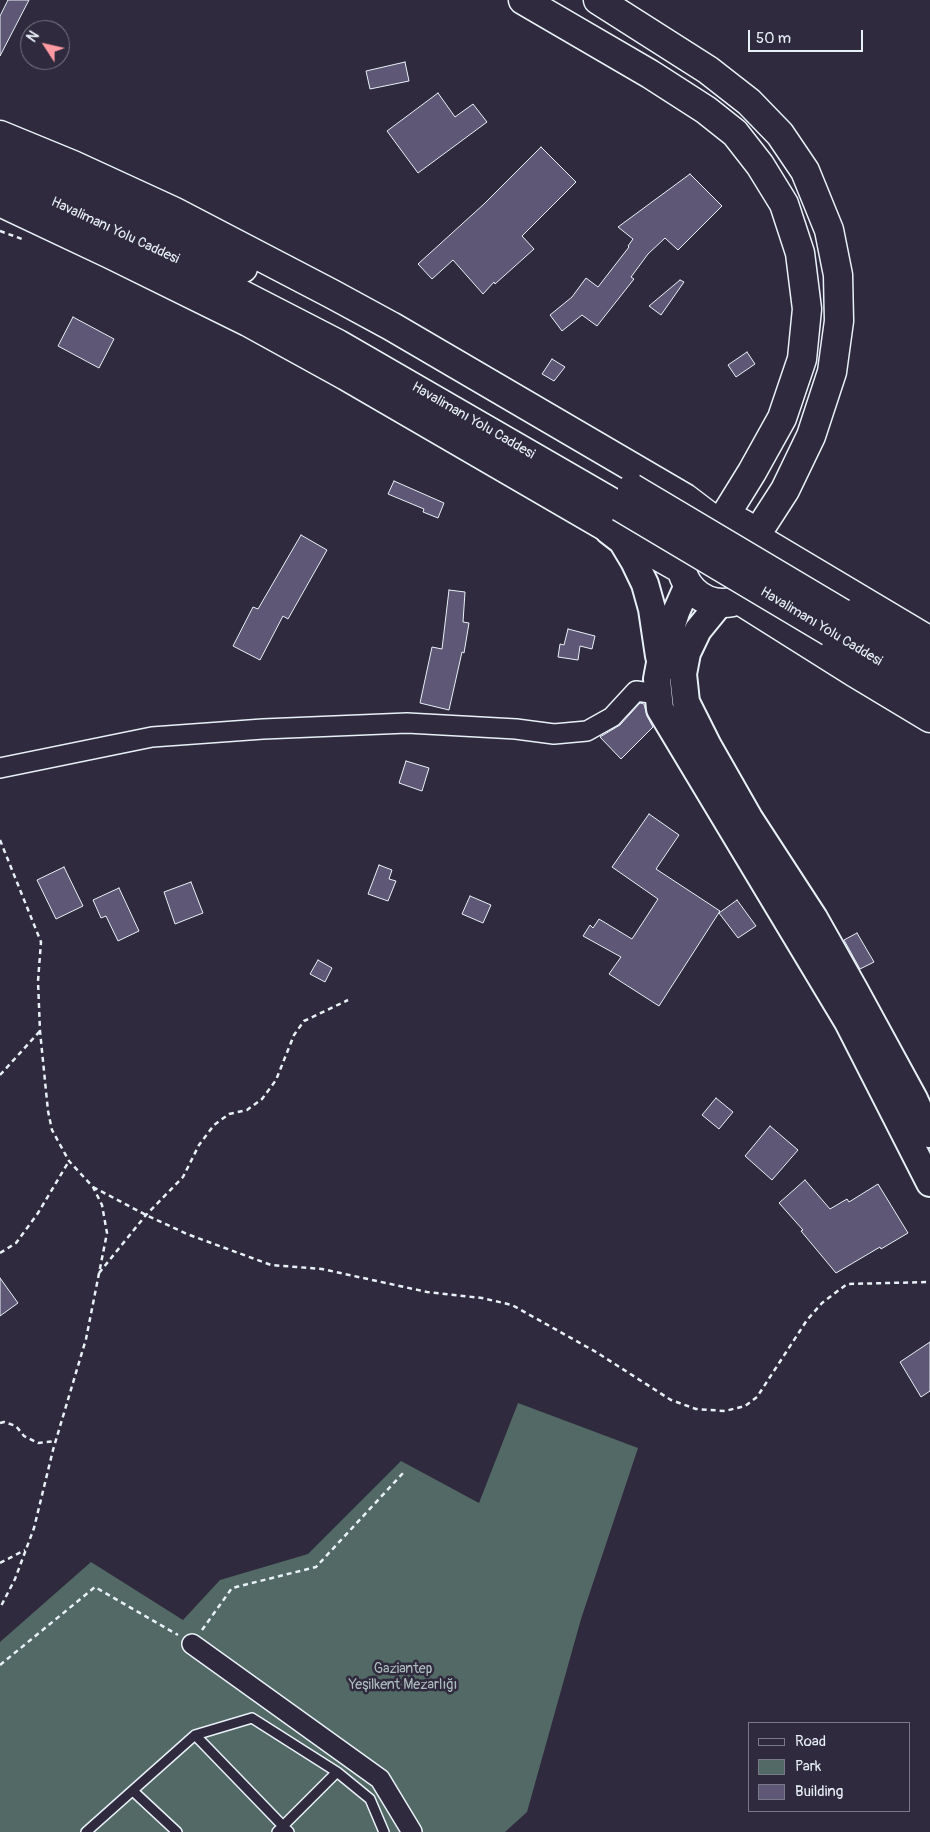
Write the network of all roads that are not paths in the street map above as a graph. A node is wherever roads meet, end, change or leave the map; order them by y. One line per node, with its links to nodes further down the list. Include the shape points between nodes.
1 (598, 0): 9 (highway, via 708,70 749,102 780,134 805,171 830,230 838,275 839,312 832,372 811,436 785,490)
2 (529, 4): 8 (highway, via 706,110 735,133 760,164 784,204 800,253 807,309 802,359 782,418 752,472)
3 (0, 135): 8 (highway, via 173,211 332,294)
4 (0, 154): 7 (highway, Havalimanı Yolu Caddesi, via 263,277 360,330)
5 (0, 179): 7 (highway, Havalimanı Yolu Caddesi, via 138,240 338,344)
6 (0, 202): 7 (highway, via 256,327 346,376)
7 (618, 507): 10 (highway); 12 (highway, Havalimanı Yolu Caddesi, bridge); 14 (street, via 622,541 645,584 652,609)
8 (718, 520): 9 (highway, via 740,523); 10 (highway, via 705,523 690,534 682,550)
9 (757, 537): 11 (highway, via 764,552 764,571 755,588); 13 (highway)
10 (685, 577): 11 (highway, via 702,598); 14 (street)
11 (730, 602): 18 (highway); 20 (street, via 698,630 687,653 683,674 686,702 749,818 814,918)
12 (836, 623): 15 (highway, Havalimanı Yolu Caddesi); 16 (highway, Havalimanı Yolu Caddesi)
13 (930, 641)
14 (660, 663): 17 (street)
15 (930, 666)
16 (930, 692)
17 (658, 694): 19 (street, via 636,691 612,717 587,731 554,734 516,728 407,724 263,729 152,737); 21 (street, via 660,709 848,1022)
18 (930, 718)
19 (0, 768)
20 (930, 1134)
21 (930, 1183)
22 (192, 1644): 30 (street, via 380,1779)
23 (195, 1735): 24 (lane, via 252,1718); 25 (lane); 26 (lane)
24 (337, 1772): 26 (lane); 29 (lane, via 370,1799)
25 (133, 1791): 27 (lane); 28 (lane)
26 (283, 1830)
27 (86, 1832)
28 (177, 1832)
29 (384, 1832)
30 (412, 1832)

